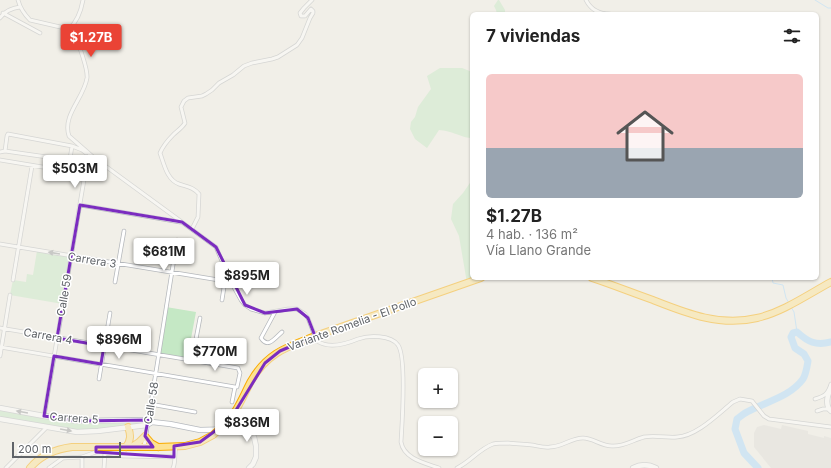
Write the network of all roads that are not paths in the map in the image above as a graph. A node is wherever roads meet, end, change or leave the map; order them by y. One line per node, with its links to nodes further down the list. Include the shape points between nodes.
1 (18, 0): 5 (street)
2 (83, 0): 9 (street, via 78,18)
3 (312, 0): 19 (street, via 300,13 301,16 305,16 313,10 297,45 278,57 244,66 206,94 184,101 181,107 185,123 163,146 160,153 172,179 199,194 198,217)
4 (586, 0): 6 (street)
5 (20, 7): 7 (street); 9 (street, via 30,20)
6 (598, 12)
7 (3, 14): 8 (street); 10 (street)
8 (0, 18)
9 (70, 29): 14 (street, via 87,70 87,78 69,118 68,132 69,136)
10 (40, 33)
11 (72, 146): 12 (street, via 68,160); 12 (street, via 8,134); 14 (street)
12 (5, 151): 13 (street)
13 (0, 152)
14 (93, 157): 18 (street)
15 (0, 160): 16 (street)
16 (32, 166): 17 (street, Calle 59, via 85,174); 23 (street)
17 (80, 205): 18 (street); 24 (street, Calle 59)
18 (182, 222): 19 (street)
19 (192, 229): 32 (street, via 216,247)
20 (124, 231): 25 (street)
21 (177, 240): 26 (street, Calle 58)
22 (0, 244): 23 (street, Carrera 3)
23 (18, 247): 24 (street, Carrera 3, one-way to 23); 27 (street)
24 (71, 256): 25 (street, Carrera 3); 42 (street, Calle 59)
25 (118, 264): 26 (street, Carrera 3); 31 (street)
26 (172, 273): 30 (street, Carrera 3); 45 (street, Calle 58)
27 (13, 280)
28 (475, 280): 69 (highway, Variante Romelia - El Pollo, bridge, via 280,351 257,372 233,416 224,425 200,442)
29 (597, 280): 33 (highway, via 700,317 732,321 770,314)
30 (225, 281): 32 (street, Carrera 3); 35 (street)
31 (115, 282)
32 (231, 282): 36 (street, via 245,305 265,313)
33 (831, 282)
34 (10, 295): 40 (street)
35 (222, 300)
36 (275, 312): 41 (street, via 261,338 270,343); 84 (street, bridge, via 293,308 301,311 308,318 317,341 322,344 346,344 367,337 386,337 398,344 403,368 402,446 411,457)
37 (110, 313): 43 (street)
38 (200, 318): 48 (street)
39 (0, 328): 40 (street, Carrera 4)
40 (4, 329): 42 (street, Carrera 4); 44 (street)
41 (282, 332)
42 (57, 338): 43 (street, Carrera 4); 47 (street, Calle 59)
43 (104, 346): 45 (street, Carrera 4); 49 (street)
44 (1, 347): 46 (street); 47 (street)
45 (158, 355): 48 (street, Carrera 4); 50 (street, Calle 58)
46 (0, 356)
47 (54, 356): 49 (street); 62 (street, Calle 59)
48 (192, 360): 53 (street, Carrera 4, via 238,368 240,373)
49 (101, 364): 50 (street); 51 (street)
50 (155, 374): 53 (street); 57 (street, Calle 58)
51 (99, 379)
52 (831, 384): 54 (street)
53 (235, 387): 56 (street)
54 (830, 390): 55 (street); 59 (main road, via 827,400)
55 (815, 400)
56 (232, 402)
57 (150, 404): 61 (street); 64 (street, Calle 58)
58 (0, 408): 62 (main road, Carrera 5, one-way to 58)
59 (830, 410): 60 (street, via 823,408)
60 (817, 411)
61 (195, 412)
62 (44, 416): 64 (main road, Carrera 5, via 77,421)
63 (0, 419): 65 (main road, Carrera 5)
64 (149, 422): 66 (main road, Carrera 5); 68 (street, Calle 58); 83 (main road, via 200,430 247,431 254,437 256,446 256,457)
65 (47, 427): 66 (main road, Carrera 5, one-way to 66, via 76,432); 77 (street)
66 (128, 427): 70 (highway, via 131,435)
67 (831, 427): 85 (street, via 769,419 752,401 740,399 698,430 684,436 648,436 615,446 583,438 551,447 499,443 481,451)
68 (145, 436): 70 (highway); 71 (street, Calle 58); 72 (highway)
69 (176, 446): 72 (highway, Variante Romelia - El Pollo); 76 (street)
70 (129, 447): 71 (highway, Variante Romelia - El Pollo); 73 (highway, Variante Romelia - El Pollo)
71 (144, 447): 72 (highway, Variante Romelia - El Pollo)
72 (158, 447)
73 (96, 450): 74 (street); 75 (street); 78 (highway, Variante Romelia - El Pollo, via 72,447 57,450 38,460)
74 (105, 453): 76 (street); 81 (street)
75 (82, 457): 79 (street, via 63,458); 80 (street)
76 (174, 457): 82 (street)
77 (6, 468)
78 (30, 468)
79 (48, 468)
80 (82, 468)
81 (104, 468)
82 (173, 468)
83 (249, 468)
84 (439, 468)
85 (457, 468)
86 (633, 468): 87 (main road, via 639,465)
87 (656, 468)

